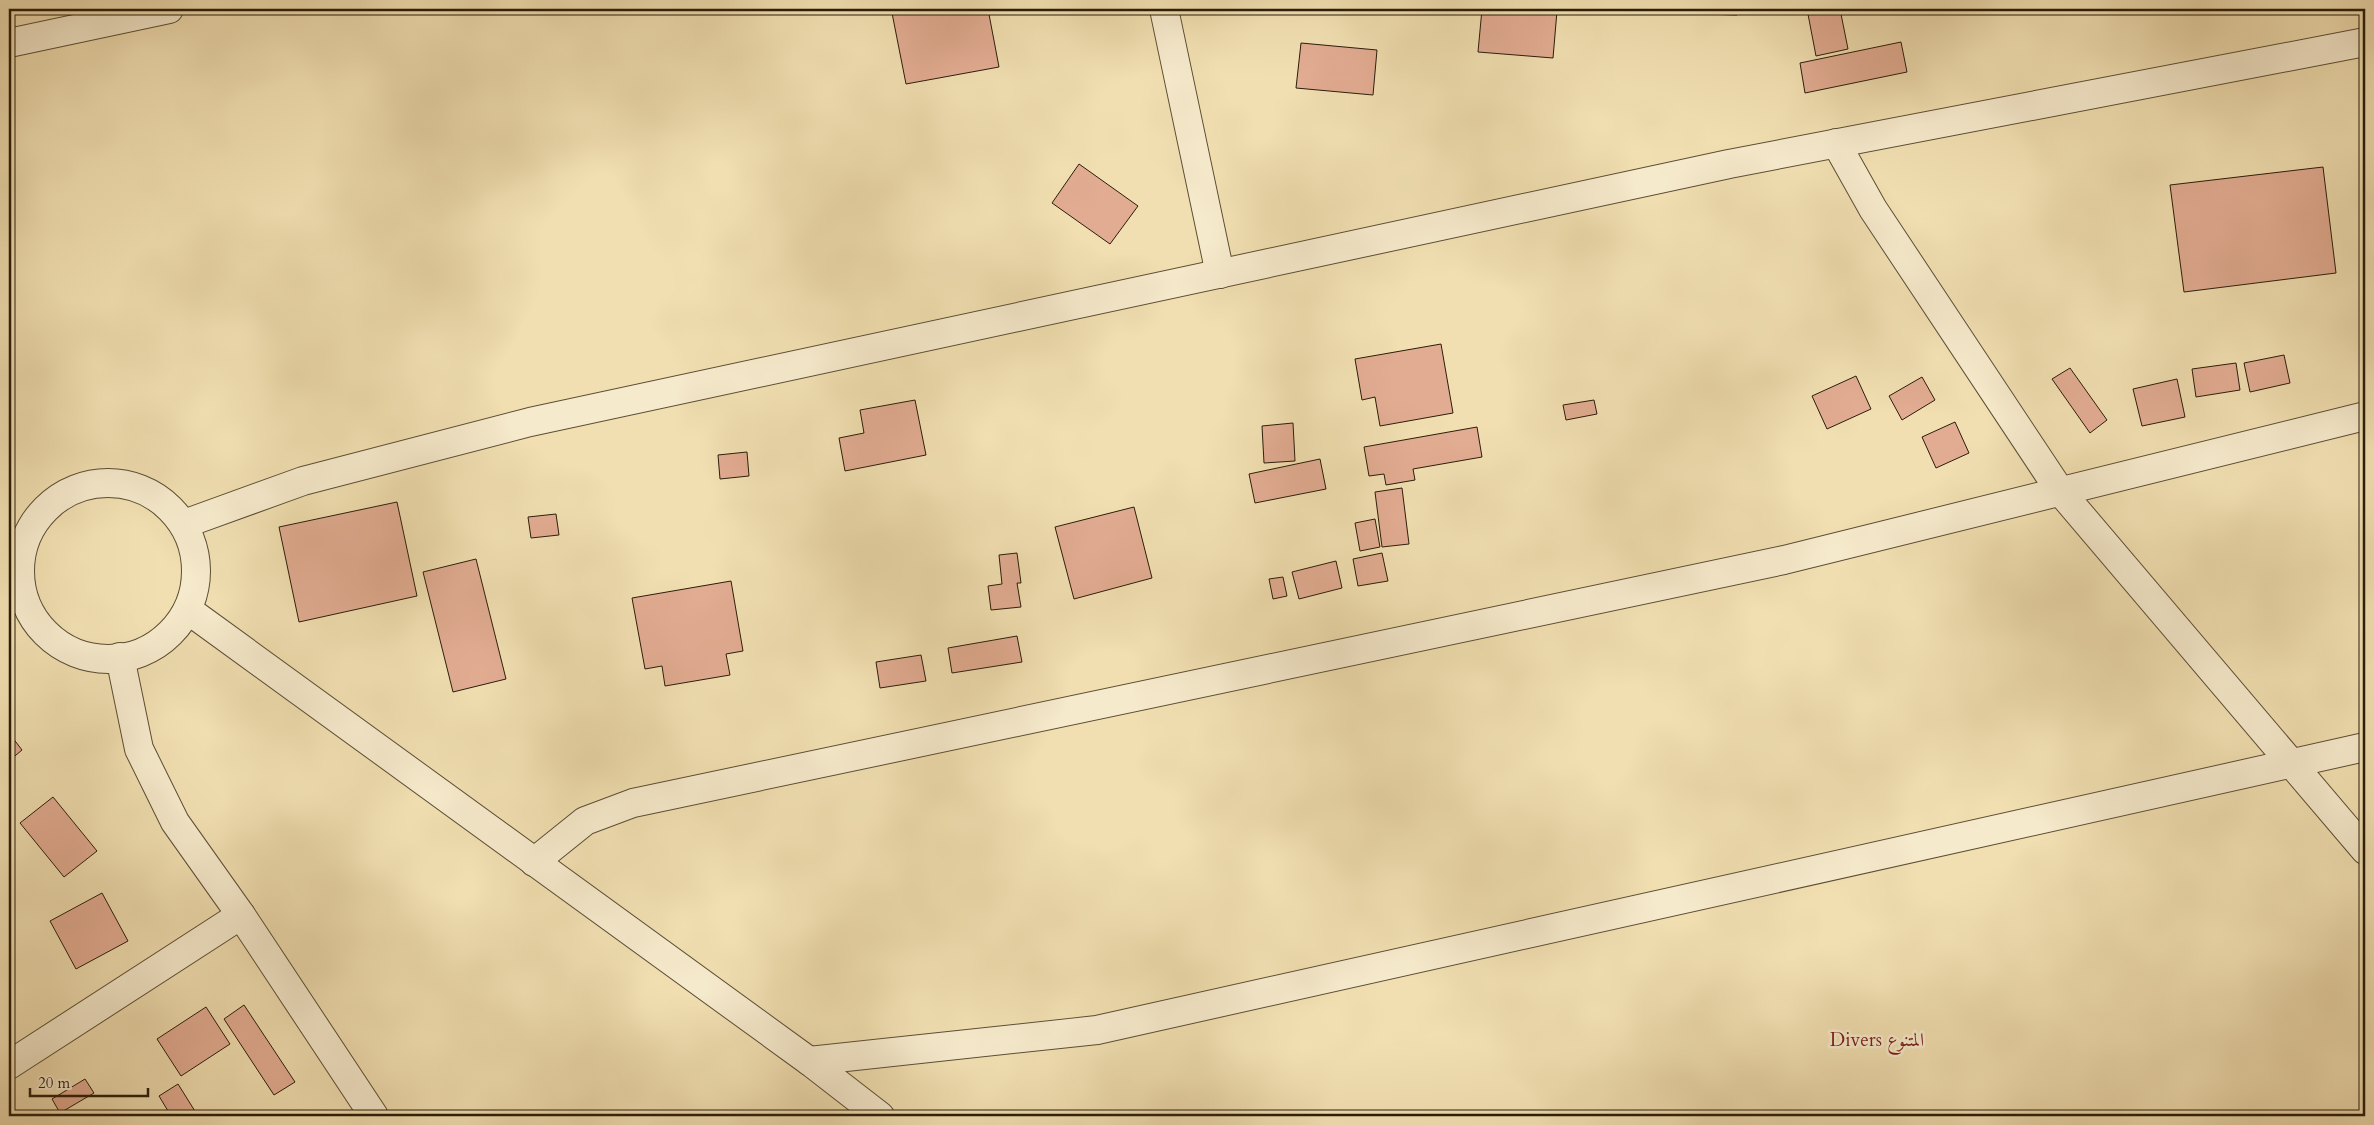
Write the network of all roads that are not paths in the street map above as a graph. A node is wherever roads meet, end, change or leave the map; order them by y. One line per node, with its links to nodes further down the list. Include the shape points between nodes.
1 (169, 9): 4 (street)
2 (1164, 9): 6 (street)
3 (2365, 42): 5 (street)
4 (9, 43)
5 (1836, 143): 6 (street); 8 (street, via 1872,209)
6 (1220, 274): 9 (street, via 530,422 303,481)
7 (2365, 416): 8 (street)
8 (2060, 491): 14 (street); 16 (street, via 1784,560 633,803 585,821)
9 (184, 524): 10 (street, via 162,501 135,486 115,483 84,486 51,503 31,527); 11 (street, via 196,554 197,581)
10 (15, 555): 12 (street, via 27,607 51,638 78,654 108,659)
11 (188, 610): 12 (street, via 166,638 140,653); 16 (street)
12 (120, 657): 17 (street, via 138,749 175,822)
13 (2365, 747): 14 (street)
14 (2291, 763): 15 (street); 18 (street, via 1097,1030)
15 (2365, 850)
16 (534, 862): 18 (street)
17 (240, 915): 19 (street); 20 (street)
18 (809, 1061): 21 (street)
19 (9, 1064)
20 (374, 1116)
21 (880, 1116)

